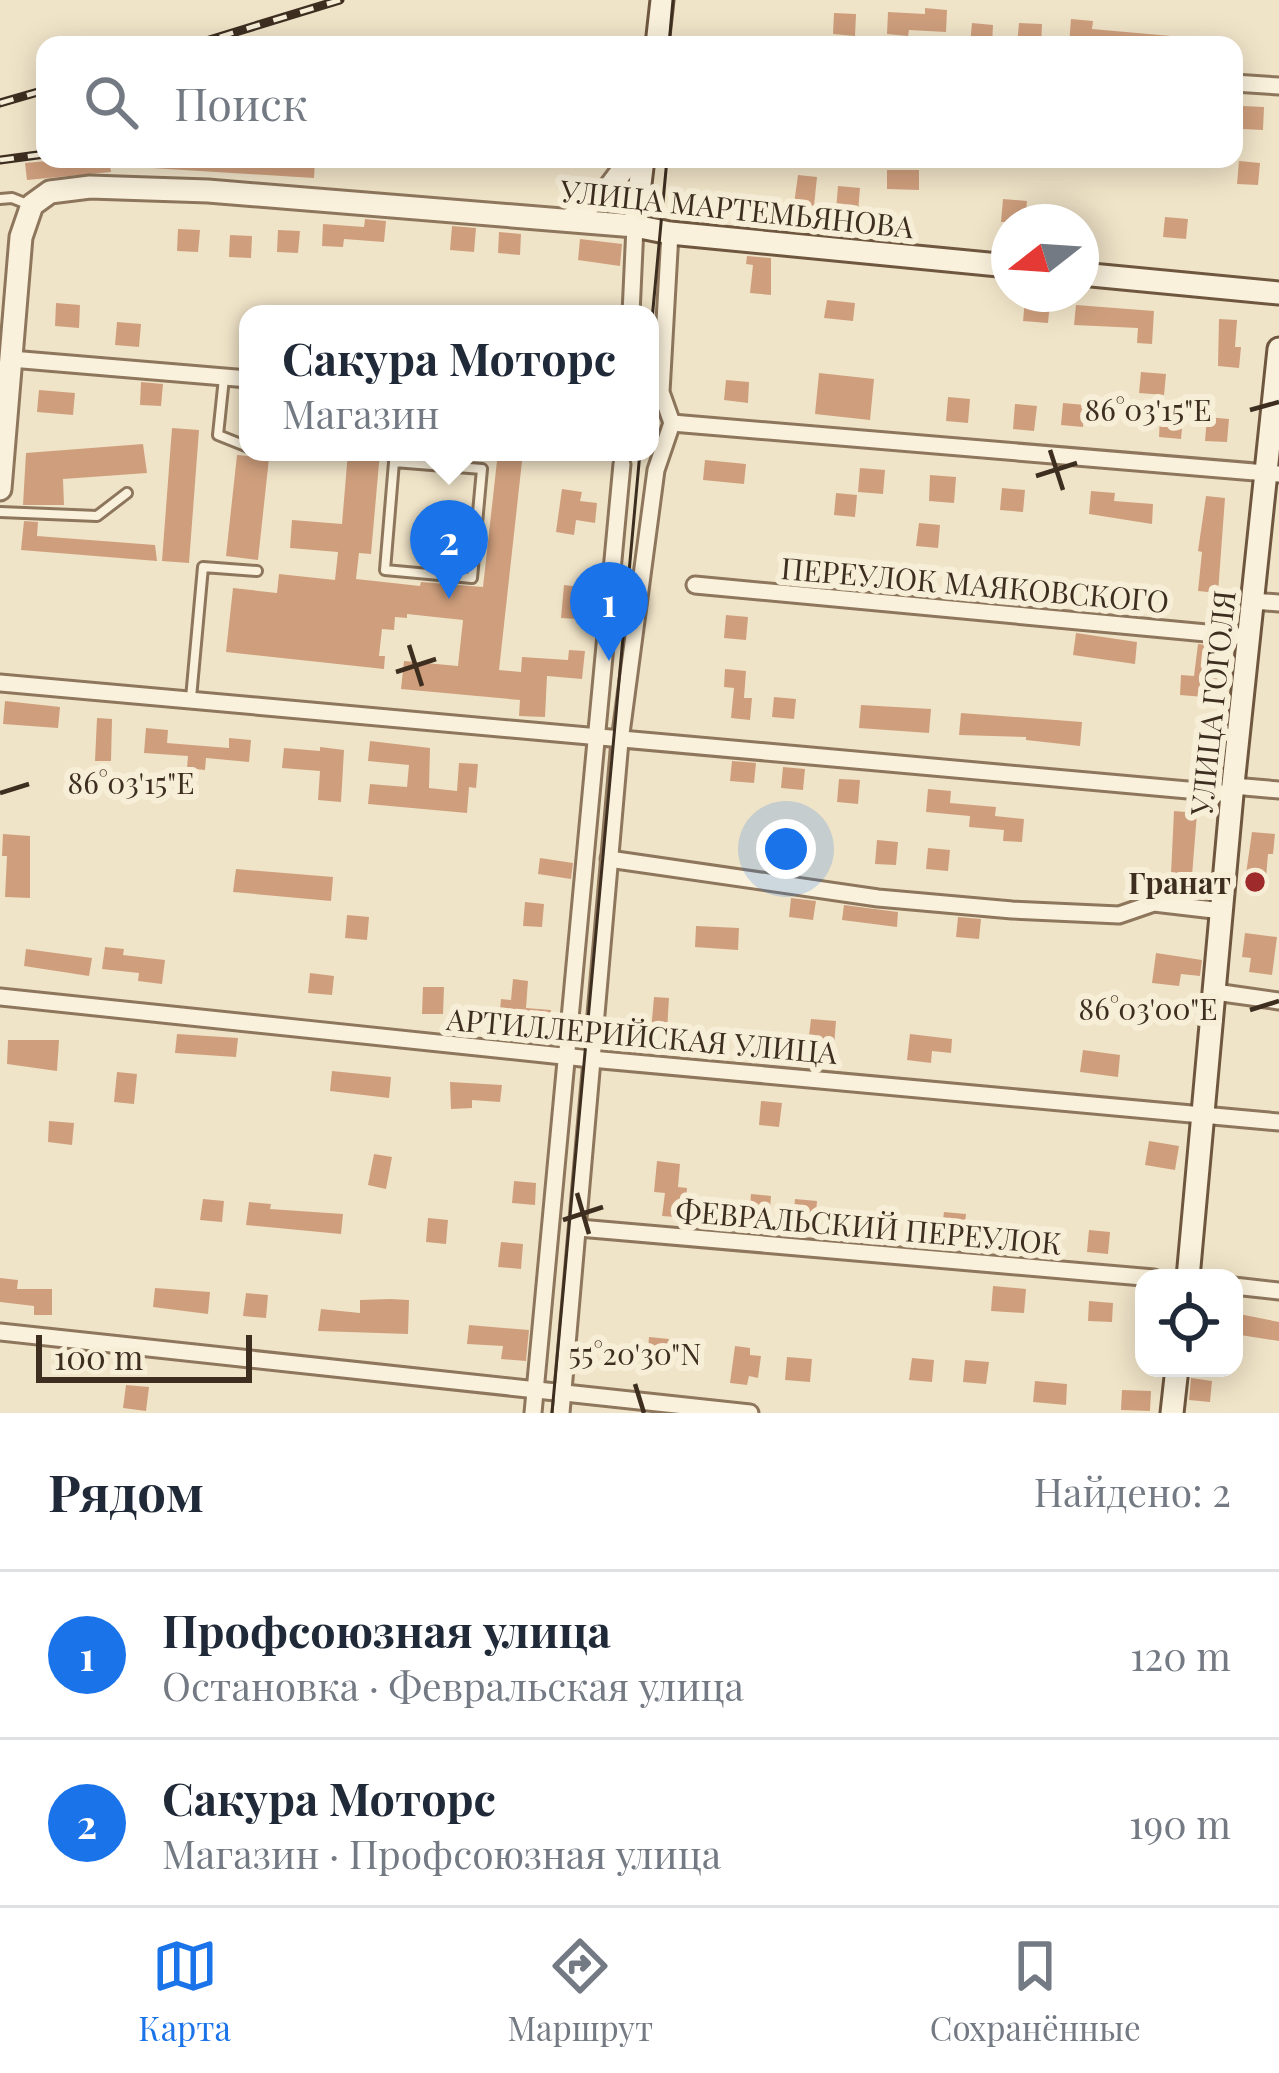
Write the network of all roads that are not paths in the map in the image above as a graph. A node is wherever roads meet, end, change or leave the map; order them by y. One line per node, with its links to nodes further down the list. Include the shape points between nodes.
1 (662, 0): 2 (main road)
2 (658, 36)
3 (1243, 84): 4 (street)
4 (1279, 86)
5 (624, 168): 9 (main road)
6 (642, 168): 10 (main road)
7 (0, 200): 8 (lane)
8 (32, 206): 9 (main road, УЛИЦА МАРТЕМЬЯНОВА, via 50,192 90,187); 17 (main road)
9 (571, 219): 10 (main road, УЛИЦА МАРТЕМЬЯНОВА)
10 (635, 226): 11 (main road, УЛИЦА МАРТЕМЬЯНОВА); 15 (street)
11 (670, 233): 12 (main road, УЛИЦА МАРТЕМЬЯНОВА); 20 (street, via 661,392)
12 (991, 264)
13 (1099, 276): 14 (main road)
14 (1279, 293)
15 (631, 305)
16 (1279, 349): 25 (main road, УЛИЦА ГОГОЛЯ)
17 (6, 360): 18 (street); 26 (main road)
18 (224, 376): 19 (street); 21 (lane, via 218,435)
19 (239, 378)
20 (672, 423): 25 (street); 38 (street, via 656,470)
21 (239, 443)
22 (445, 461): 24 (lane)
23 (622, 464): 37 (street)
24 (445, 466): 24 (lane, via 482,470 472,578 385,570 394,461)
25 (1272, 474): 32 (main road, УЛИЦА ГОГОЛЯ)
26 (0, 477): 27 (main road)
27 (0, 489)
28 (127, 493): 29 (lane, via 97,516)
29 (0, 512)
30 (257, 572): 36 (lane, via 203,567)
31 (695, 585): 34 (street, ПЕРЕУЛОК МАЯКОВСКОГО)
32 (1252, 601): 33 (street); 34 (main road, УЛИЦА ГОГОЛЯ)
33 (1279, 603)
34 (1249, 637): 39 (main road, УЛИЦА ГОГОЛЯ)
35 (0, 683): 36 (street)
36 (191, 699): 37 (street)
37 (596, 739): 38 (street); 46 (street)
38 (620, 741): 39 (street); 41 (street)
39 (1233, 790): 40 (street); 42 (main road, УЛИЦА ГОГОЛЯ)
40 (1279, 790)
41 (609, 859): 42 (street, via 1012,910 1119,915 1154,903); 47 (street)
42 (1222, 911): 43 (main road, УЛИЦА ГОГОЛЯ)
43 (1215, 992): 45 (street); 48 (main road, УЛИЦА ГОГОЛЯ)
44 (0, 997): 46 (street, АРТИЛЛЕРИЙСКАЯ УЛИЦА)
45 (1279, 1001)
46 (567, 1056): 47 (street, АРТИЛЛЕРИЙСКАЯ УЛИЦА); 57 (street)
47 (591, 1059): 48 (street, АРТИЛЛЕРИЙСКАЯ УЛИЦА); 50 (street)
48 (1204, 1114): 49 (street, АРТИЛЛЕРИЙСКАЯ УЛИЦА); 51 (main road, УЛИЦА ГОГОЛЯ)
49 (1279, 1122)
50 (579, 1228): 52 (street, ФЕВРАЛЬСКИЙ ПЕРЕУЛОК); 58 (street)
51 (1189, 1269)
52 (1135, 1276)
53 (1243, 1287): 54 (street)
54 (1279, 1291)
55 (0, 1331): 57 (street)
56 (1177, 1377): 62 (main road)
57 (536, 1387): 58 (street); 59 (street)
58 (562, 1394): 60 (street); 61 (street)
59 (533, 1413)
60 (561, 1413)
61 (750, 1413)
62 (1172, 1413)

